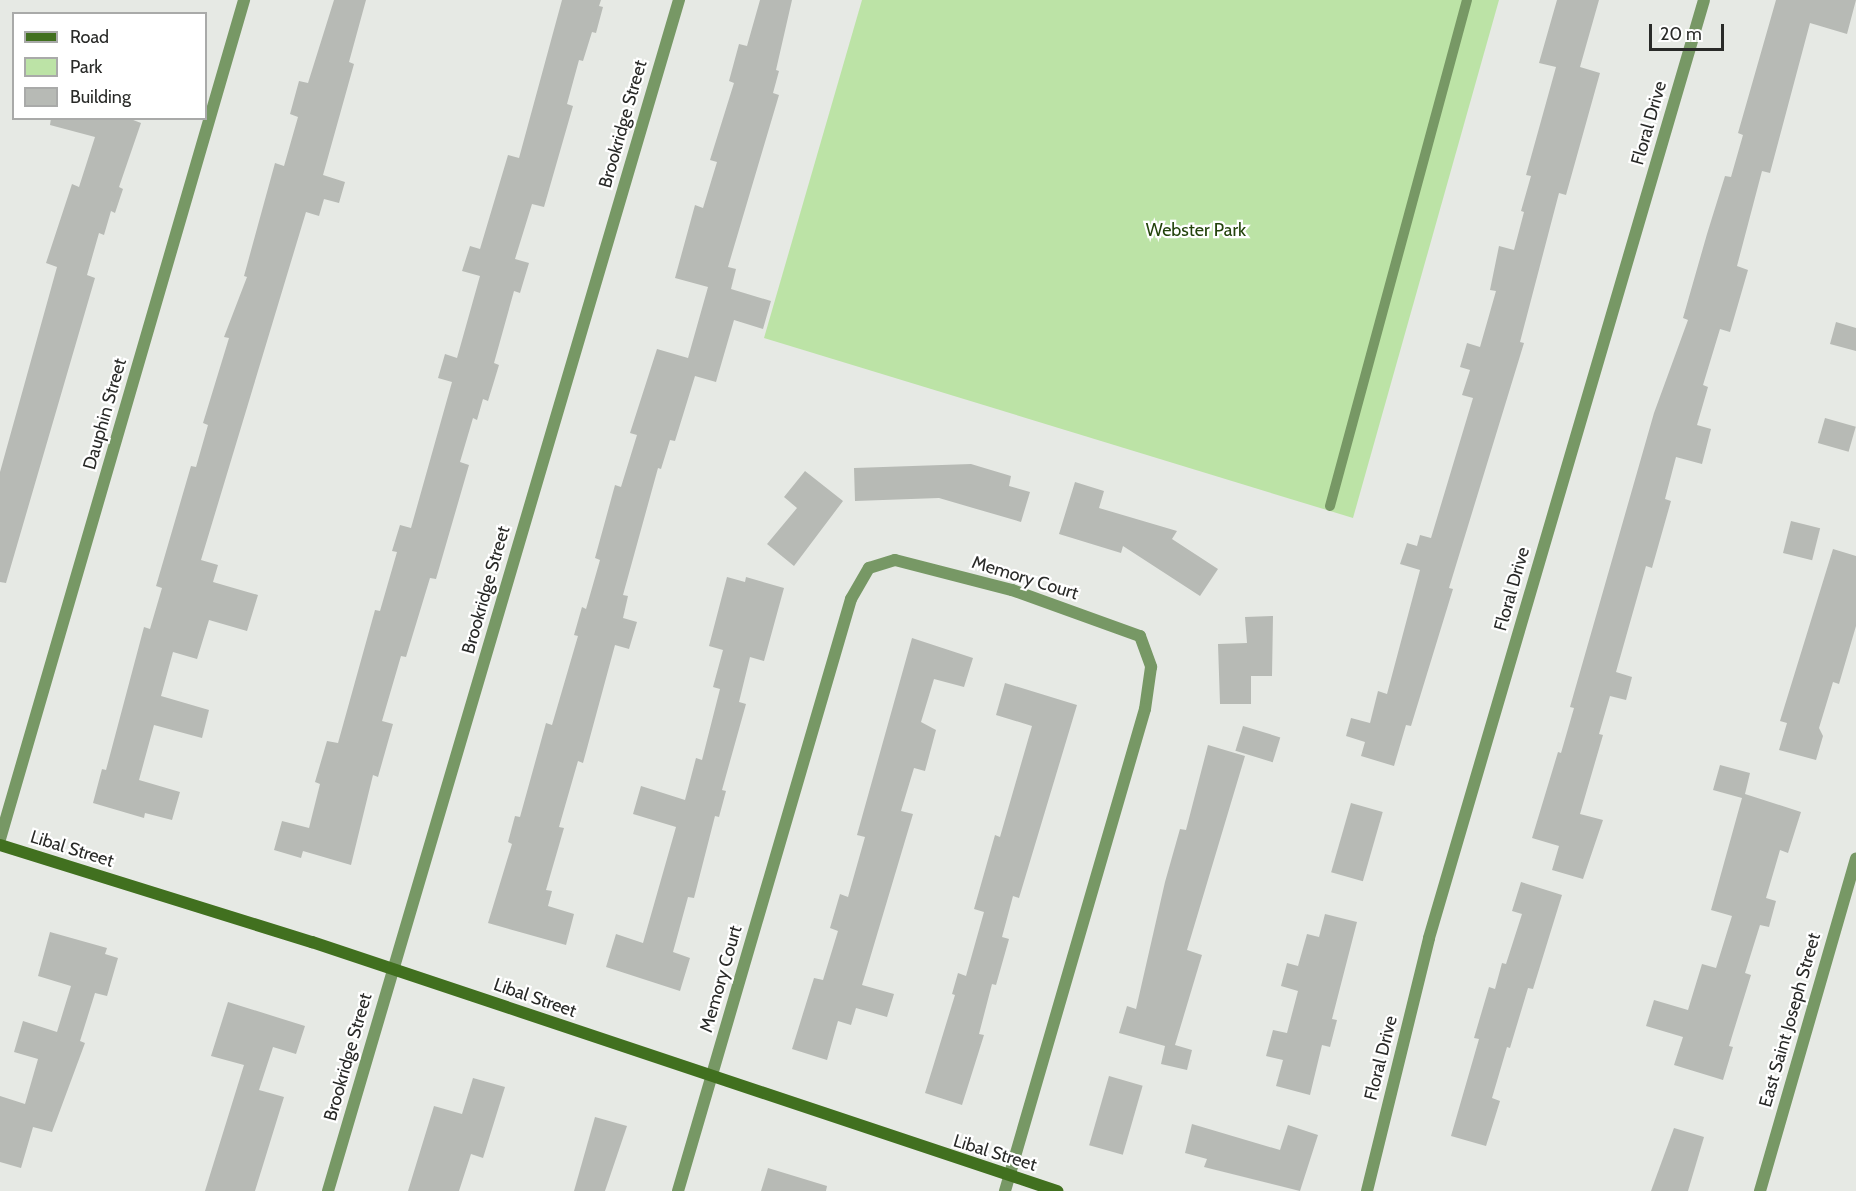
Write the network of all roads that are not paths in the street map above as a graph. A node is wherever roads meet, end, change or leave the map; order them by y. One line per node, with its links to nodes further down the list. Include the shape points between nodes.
1 (244, 0): 6 (street, Dauphin Street)
2 (678, 0): 9 (street, Brookridge Street)
3 (1467, 0): 5 (lane)
4 (1704, 0): 16 (street, Floral Drive, via 1429,938)
5 (1330, 506)
6 (0, 838)
7 (0, 845): 9 (street, Libal Street)
8 (1856, 859): 17 (street, East Saint Joseph Street)
9 (393, 969): 10 (street, Libal Street); 12 (street, Brookridge Street)
10 (711, 1077): 11 (street, Libal Street); 11 (street, Memory Court, via 850,599 869,568 895,560 1012,590 1140,636 1151,667 1145,708); 13 (street)
11 (1010, 1177): 14 (street); 15 (street, Libal Street)
12 (328, 1191)
13 (678, 1191)
14 (1005, 1191)
15 (1057, 1191)
16 (1367, 1191)
17 (1760, 1191)

